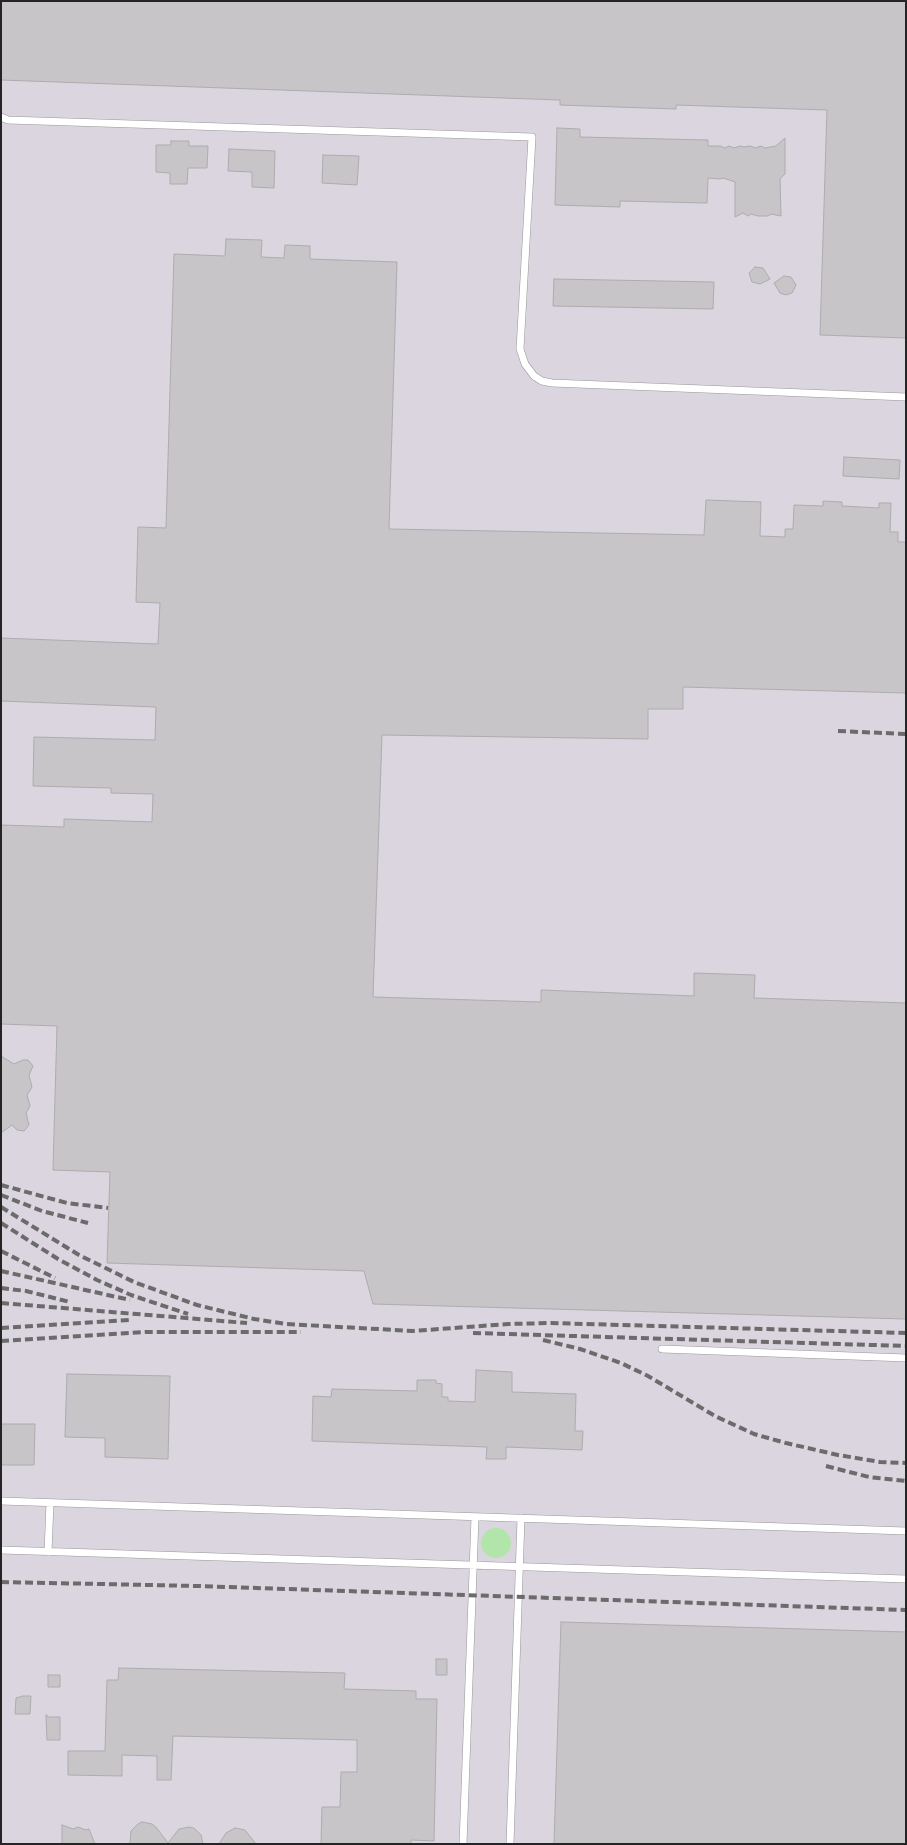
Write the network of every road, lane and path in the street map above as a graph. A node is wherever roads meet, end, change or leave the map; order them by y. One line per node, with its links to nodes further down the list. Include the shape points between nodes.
1 (1, 117): 2 (lane, via 8,120 532,137 520,349 534,376 552,382)
2 (906, 396)
3 (662, 1349): 4 (lane)
4 (906, 1358)
5 (1, 1501): 6 (lane)
6 (50, 1503): 7 (lane); 11 (lane)
7 (475, 1517): 8 (lane); 12 (lane)
8 (521, 1518): 9 (lane); 13 (lane)
9 (906, 1531)
10 (1, 1550): 11 (lane)
11 (48, 1552): 12 (lane)
12 (473, 1566): 13 (lane); 15 (lane)
13 (520, 1566): 14 (lane); 16 (lane)
14 (906, 1579)
15 (463, 1844)
16 (510, 1844)

